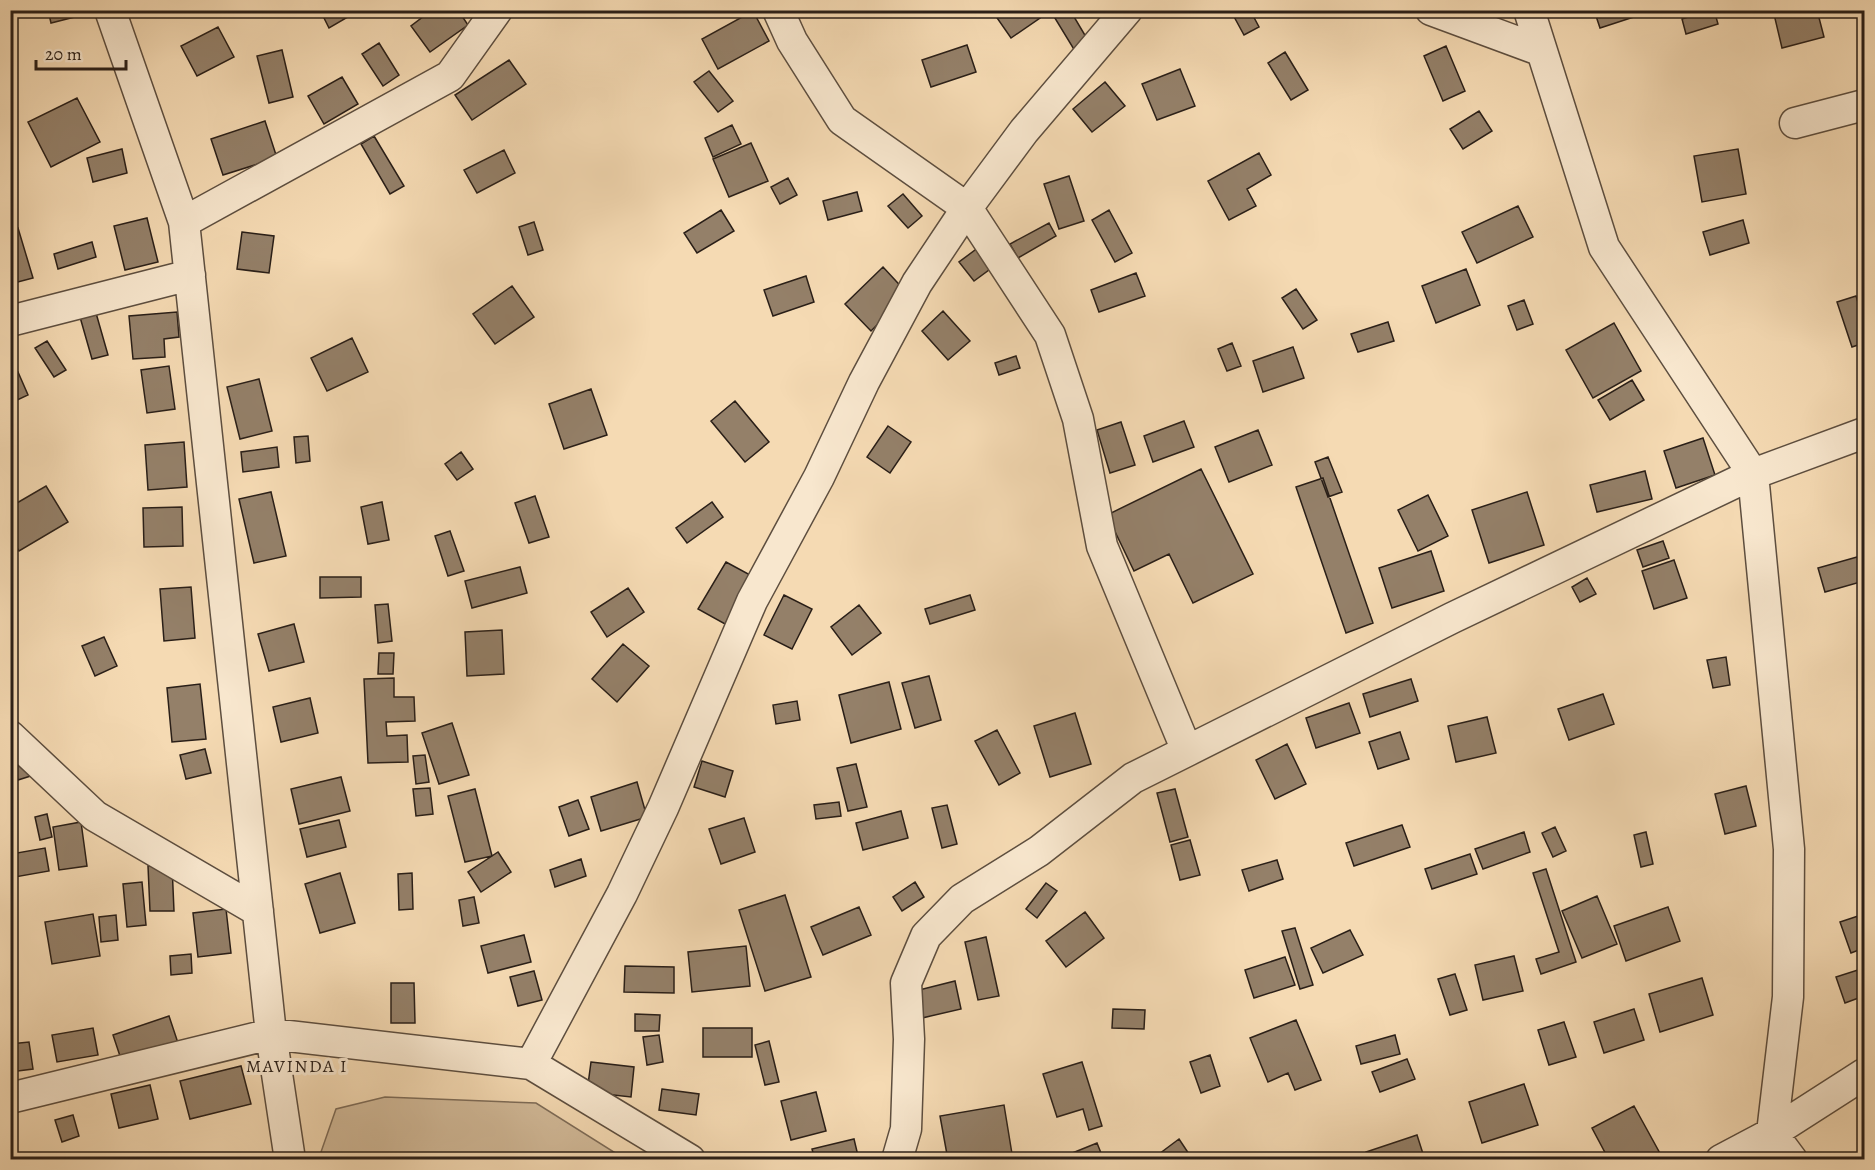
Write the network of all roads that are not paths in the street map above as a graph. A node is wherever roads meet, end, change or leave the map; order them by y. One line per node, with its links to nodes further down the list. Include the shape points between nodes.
1 (110, 10): 11 (street)
2 (497, 10): 11 (street, via 450,76)
3 (778, 10): 10 (street, via 792,41 842,120)
4 (1127, 10): 10 (street, via 1024,131)
5 (1431, 10): 7 (street)
6 (1529, 10): 7 (street)
7 (1542, 51): 15 (street, via 1604,247)
8 (1864, 105): 9 (street)
9 (1795, 123)
10 (967, 208): 17 (street, via 1050,335 1078,419 1102,546); 20 (street, via 917,283 864,382 752,602 622,894)
11 (184, 222): 12 (street)
12 (190, 275): 13 (street); 18 (street)
13 (10, 321)
14 (1864, 433): 15 (street)
15 (1753, 474): 17 (street); 23 (street, via 1789,849 1788,998)
16 (10, 736): 18 (street, via 95,816)
17 (1187, 751): 26 (street, via 1133,778 1039,851 962,899 926,936 906,983 906,1129)
18 (258, 911): 19 (street)
19 (271, 1034): 20 (street); 22 (street); 24 (street)
20 (531, 1064): 25 (street)
21 (1864, 1074): 23 (street)
22 (10, 1098)
23 (1772, 1133): 27 (street); 28 (street)
24 (290, 1160)
25 (690, 1160)
26 (897, 1160)
27 (1721, 1160)
28 (1792, 1160)

